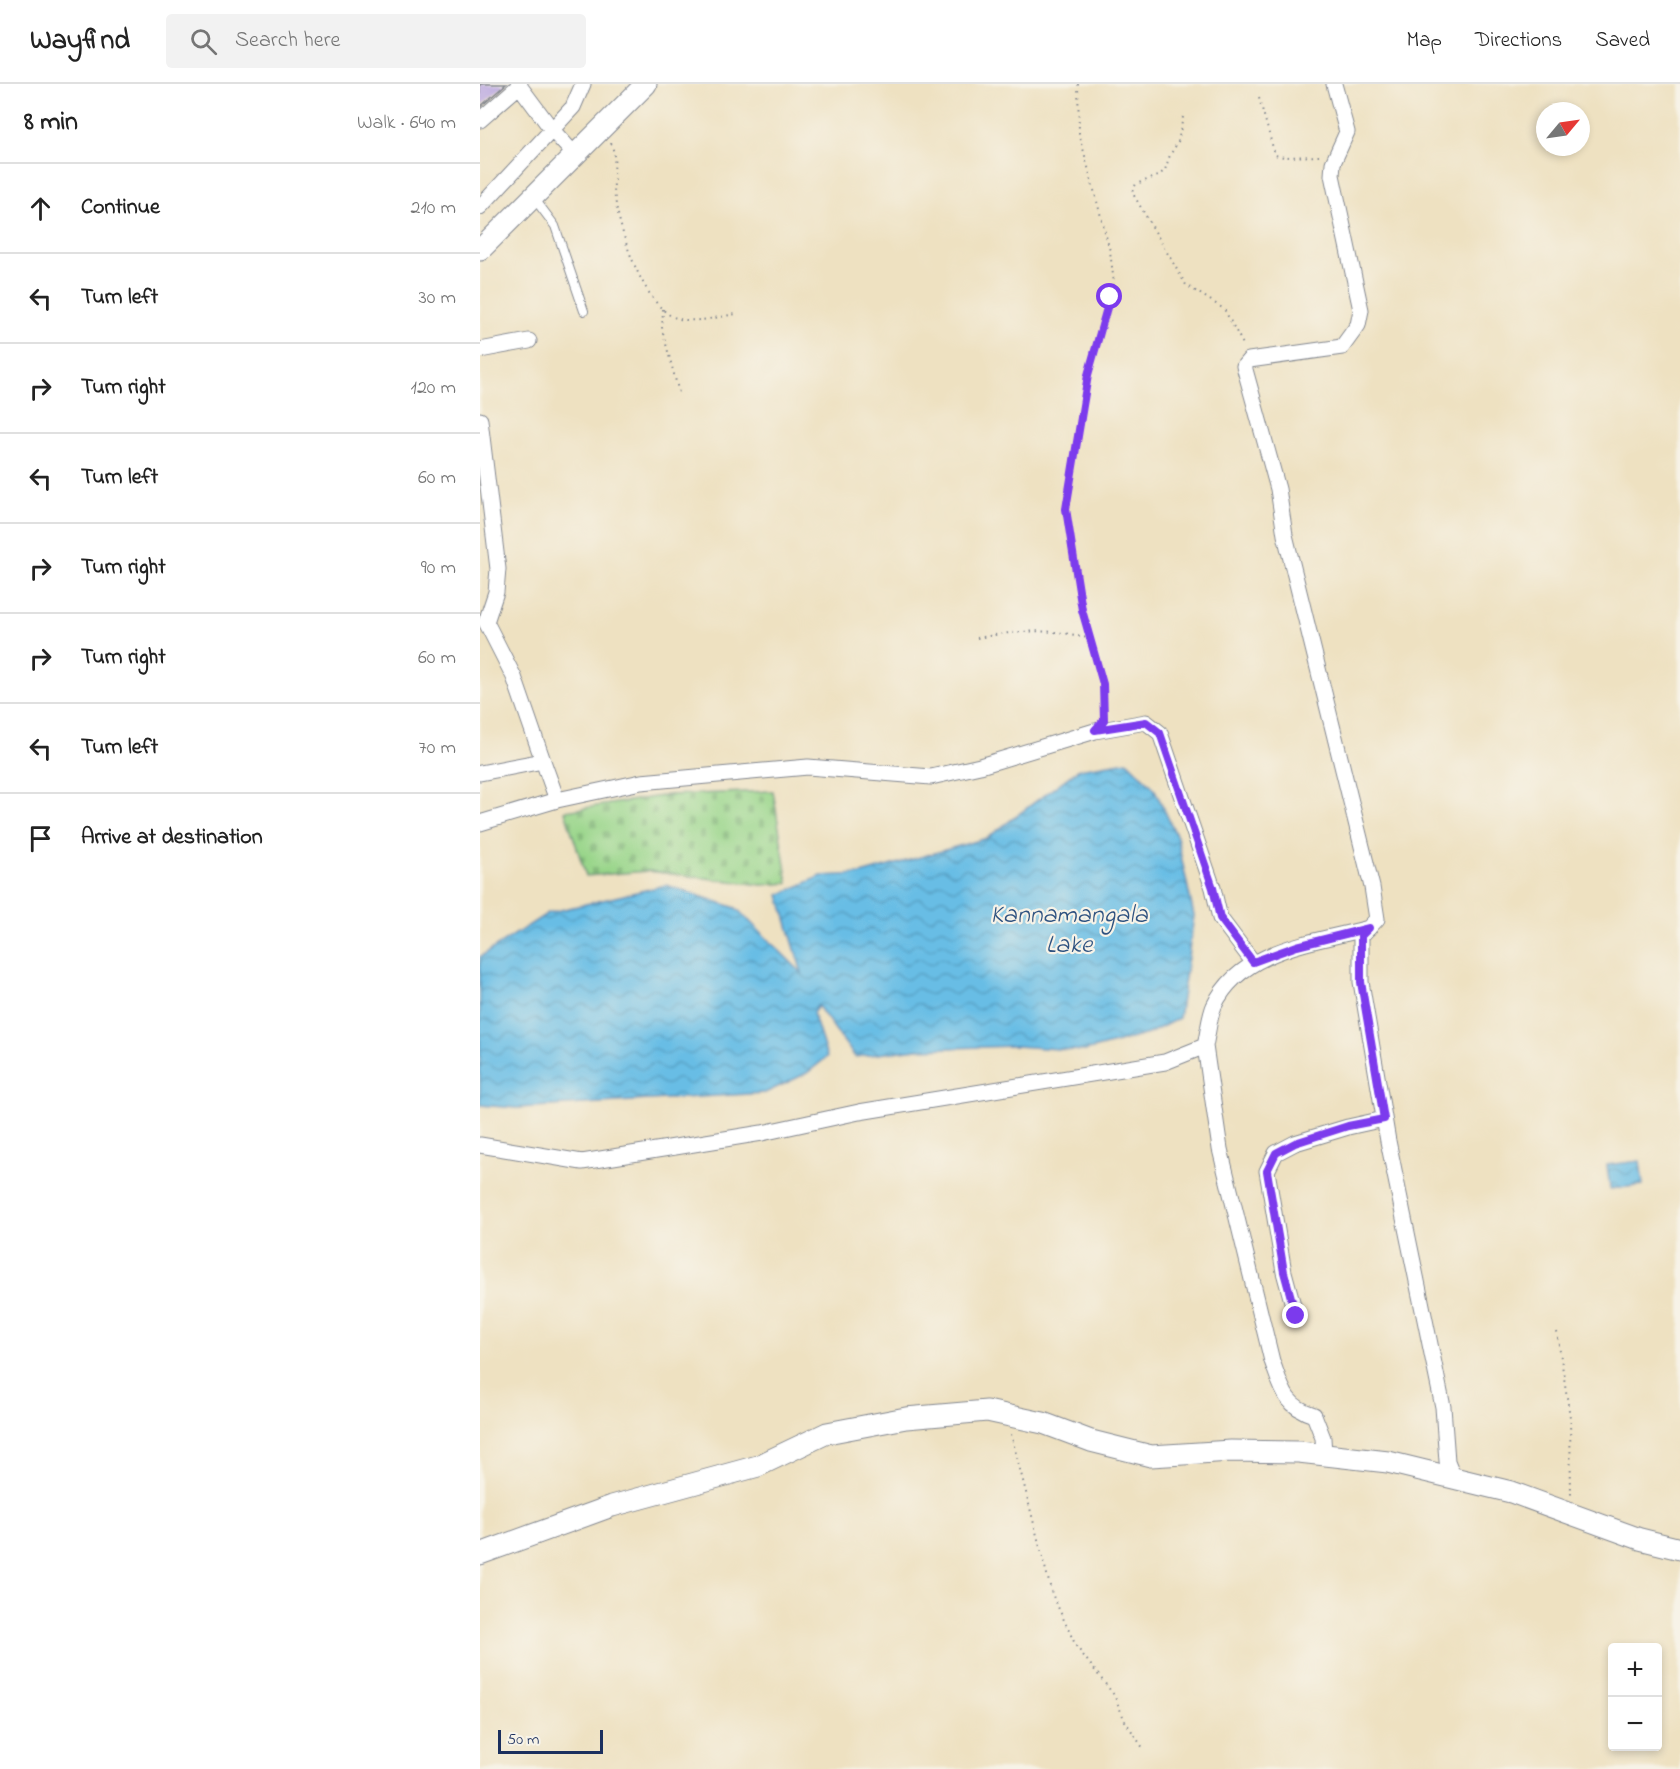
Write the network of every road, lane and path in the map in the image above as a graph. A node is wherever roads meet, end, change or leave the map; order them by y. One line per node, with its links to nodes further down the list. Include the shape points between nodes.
1 (583, 84): 10 (street, via 573,107)
2 (646, 84): 9 (street)
3 (1078, 84): 26 (path, via 1079,133 1110,251 1114,283 1088,375 1066,509 1073,564)
4 (1334, 84): 12 (street, via 1347,132)
5 (519, 85): 8 (street); 10 (street)
6 (1259, 98): 12 (path, via 1275,155)
7 (1183, 117): 21 (path, via 1178,142 1165,170 1136,184 1132,192 1186,285 1224,309)
8 (480, 120)
9 (603, 127): 11 (street); 16 (path, via 613,146 614,191 633,266)
10 (553, 131): 11 (street); 14 (street)
11 (575, 155): 13 (street)
12 (1337, 157): 21 (street, via 1332,175 1361,310 1358,325 1342,347)
13 (533, 197): 15 (street); 17 (lane, via 555,226)
14 (480, 207)
15 (480, 250)
16 (663, 309): 18 (path, via 674,318 690,321); 22 (path, via 662,328)
17 (584, 311)
18 (736, 314)
19 (529, 341): 20 (street)
20 (480, 350)
21 (1249, 360): 32 (street, via 1244,366 1278,489 1285,535 1372,887 1377,920)
22 (678, 393)
23 (480, 420): 24 (street, via 485,443)
24 (484, 492): 28 (street, via 498,569 496,592 486,622 514,677)
25 (977, 638): 26 (path, via 1016,631 1075,634)
26 (1090, 639): 27 (path, via 1105,707 1104,720)
27 (1095, 730): 30 (street, via 931,777 808,767 641,782); 33 (street, via 1146,722 1160,733 1220,918)
28 (543, 760): 29 (street); 30 (street)
29 (480, 773)
30 (557, 800): 31 (street)
31 (480, 823)
32 (1369, 928): 33 (street); 35 (street, via 1361,936 1361,982)
33 (1253, 962): 34 (street, via 1226,985 1213,1007)
34 (1205, 1046): 36 (street, via 1165,1062 582,1162); 40 (street, via 1220,1149 1272,1361 1284,1392 1297,1410 1314,1415 1323,1438)
35 (1384, 1119): 37 (street, via 1295,1143 1276,1153 1267,1171 1284,1272); 41 (street, via 1443,1407 1447,1461)
36 (480, 1145)
37 (1296, 1316)
38 (1557, 1332): 42 (path, via 1570,1417)
39 (1006, 1414): 40 (street, via 1151,1456 1231,1451); 44 (street, via 987,1411 906,1418 827,1433 759,1466 681,1489 648,1494); 45 (path, via 1052,1594 1076,1646 1114,1695)
40 (1324, 1454): 41 (street)
41 (1453, 1476): 42 (street, via 1511,1491)
42 (1574, 1516): 43 (street)
43 (1680, 1549)
44 (480, 1554)
45 (1143, 1748)

